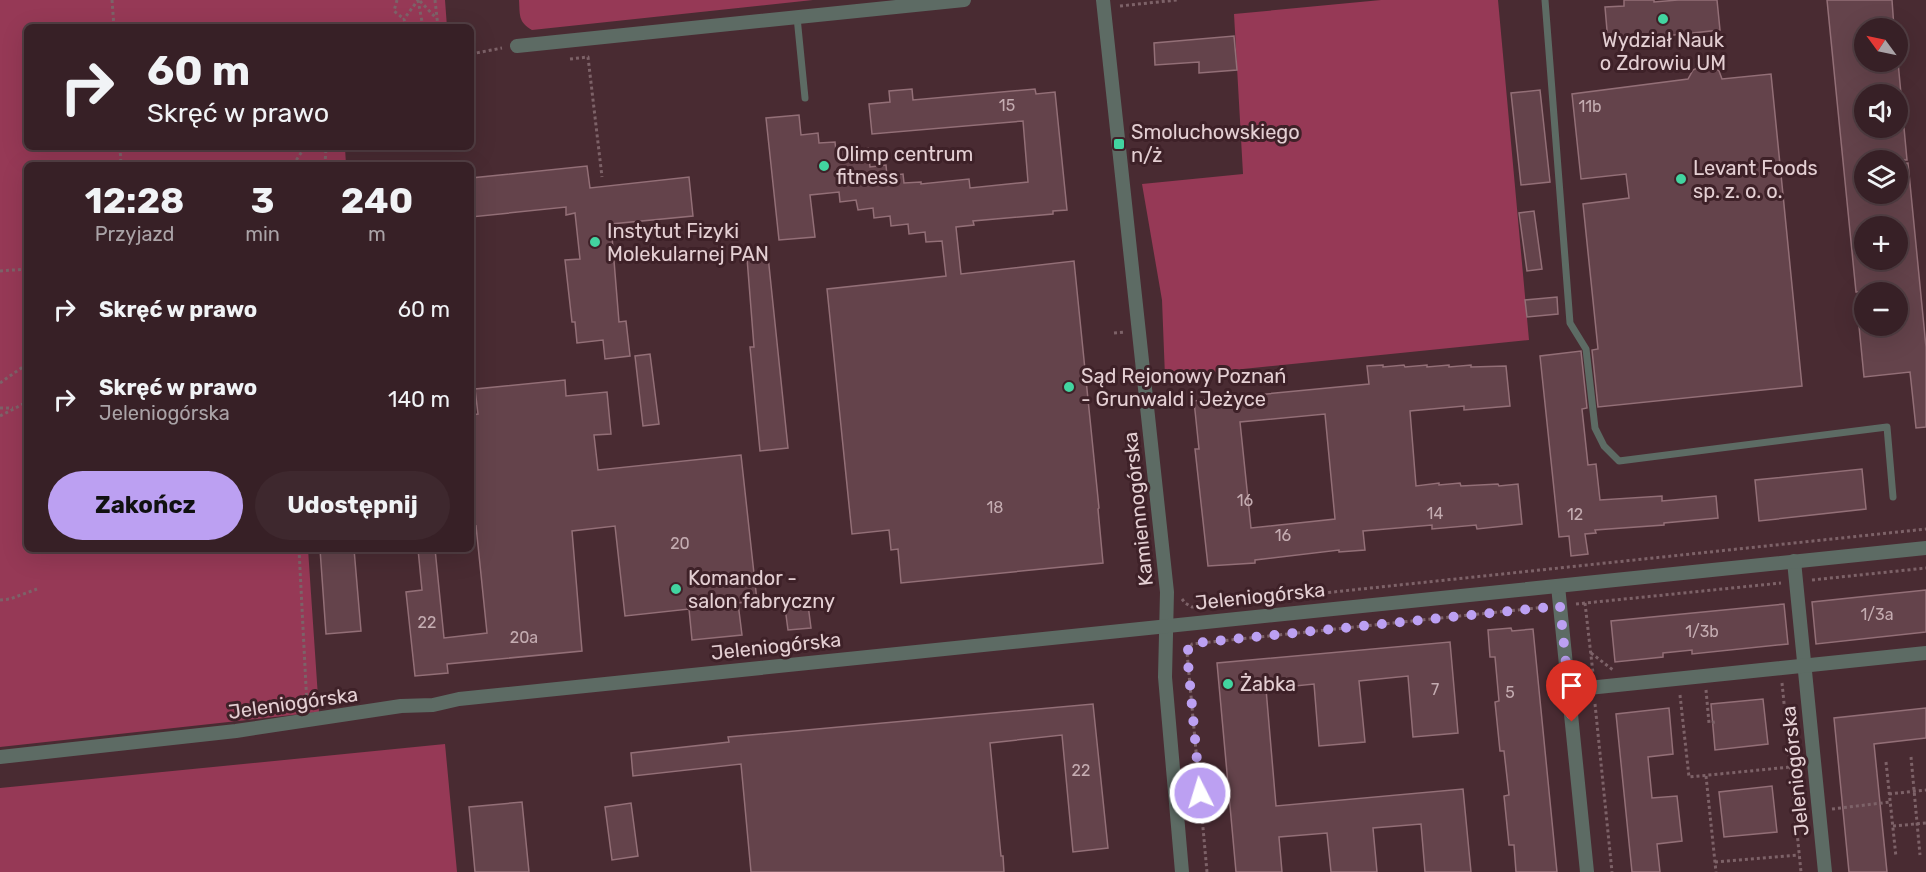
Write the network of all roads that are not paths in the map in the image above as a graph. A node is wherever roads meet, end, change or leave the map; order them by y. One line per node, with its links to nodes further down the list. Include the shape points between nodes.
1 (964, 0): 4 (street)
2 (1104, 0): 11 (street, Kamiennogórska, via 1167,592)
3 (1545, 0): 7 (lane, via 1570,323 1586,349 1595,428 1604,446 1619,461 1887,427)
4 (797, 16): 5 (street); 6 (lane)
5 (517, 46)
6 (805, 98)
7 (1893, 497)
8 (1926, 548): 9 (street, Jeleniogórska)
9 (1794, 561): 10 (street, Jeleniogórska); 13 (street, Jeleniogórska, via 1789,585)
10 (1558, 585): 11 (street, Jeleniogórska); 14 (street)
11 (1166, 625): 15 (street, Jeleniogórska, via 459,699 187,738); 16 (street, Kamiennogórska, via 1165,677)
12 (1926, 653): 13 (street)
13 (1804, 666): 14 (street); 18 (street, Jeleniogórska)
14 (1568, 684): 17 (street)
15 (0, 757)
16 (1182, 872)
17 (1587, 872)
18 (1825, 872)

